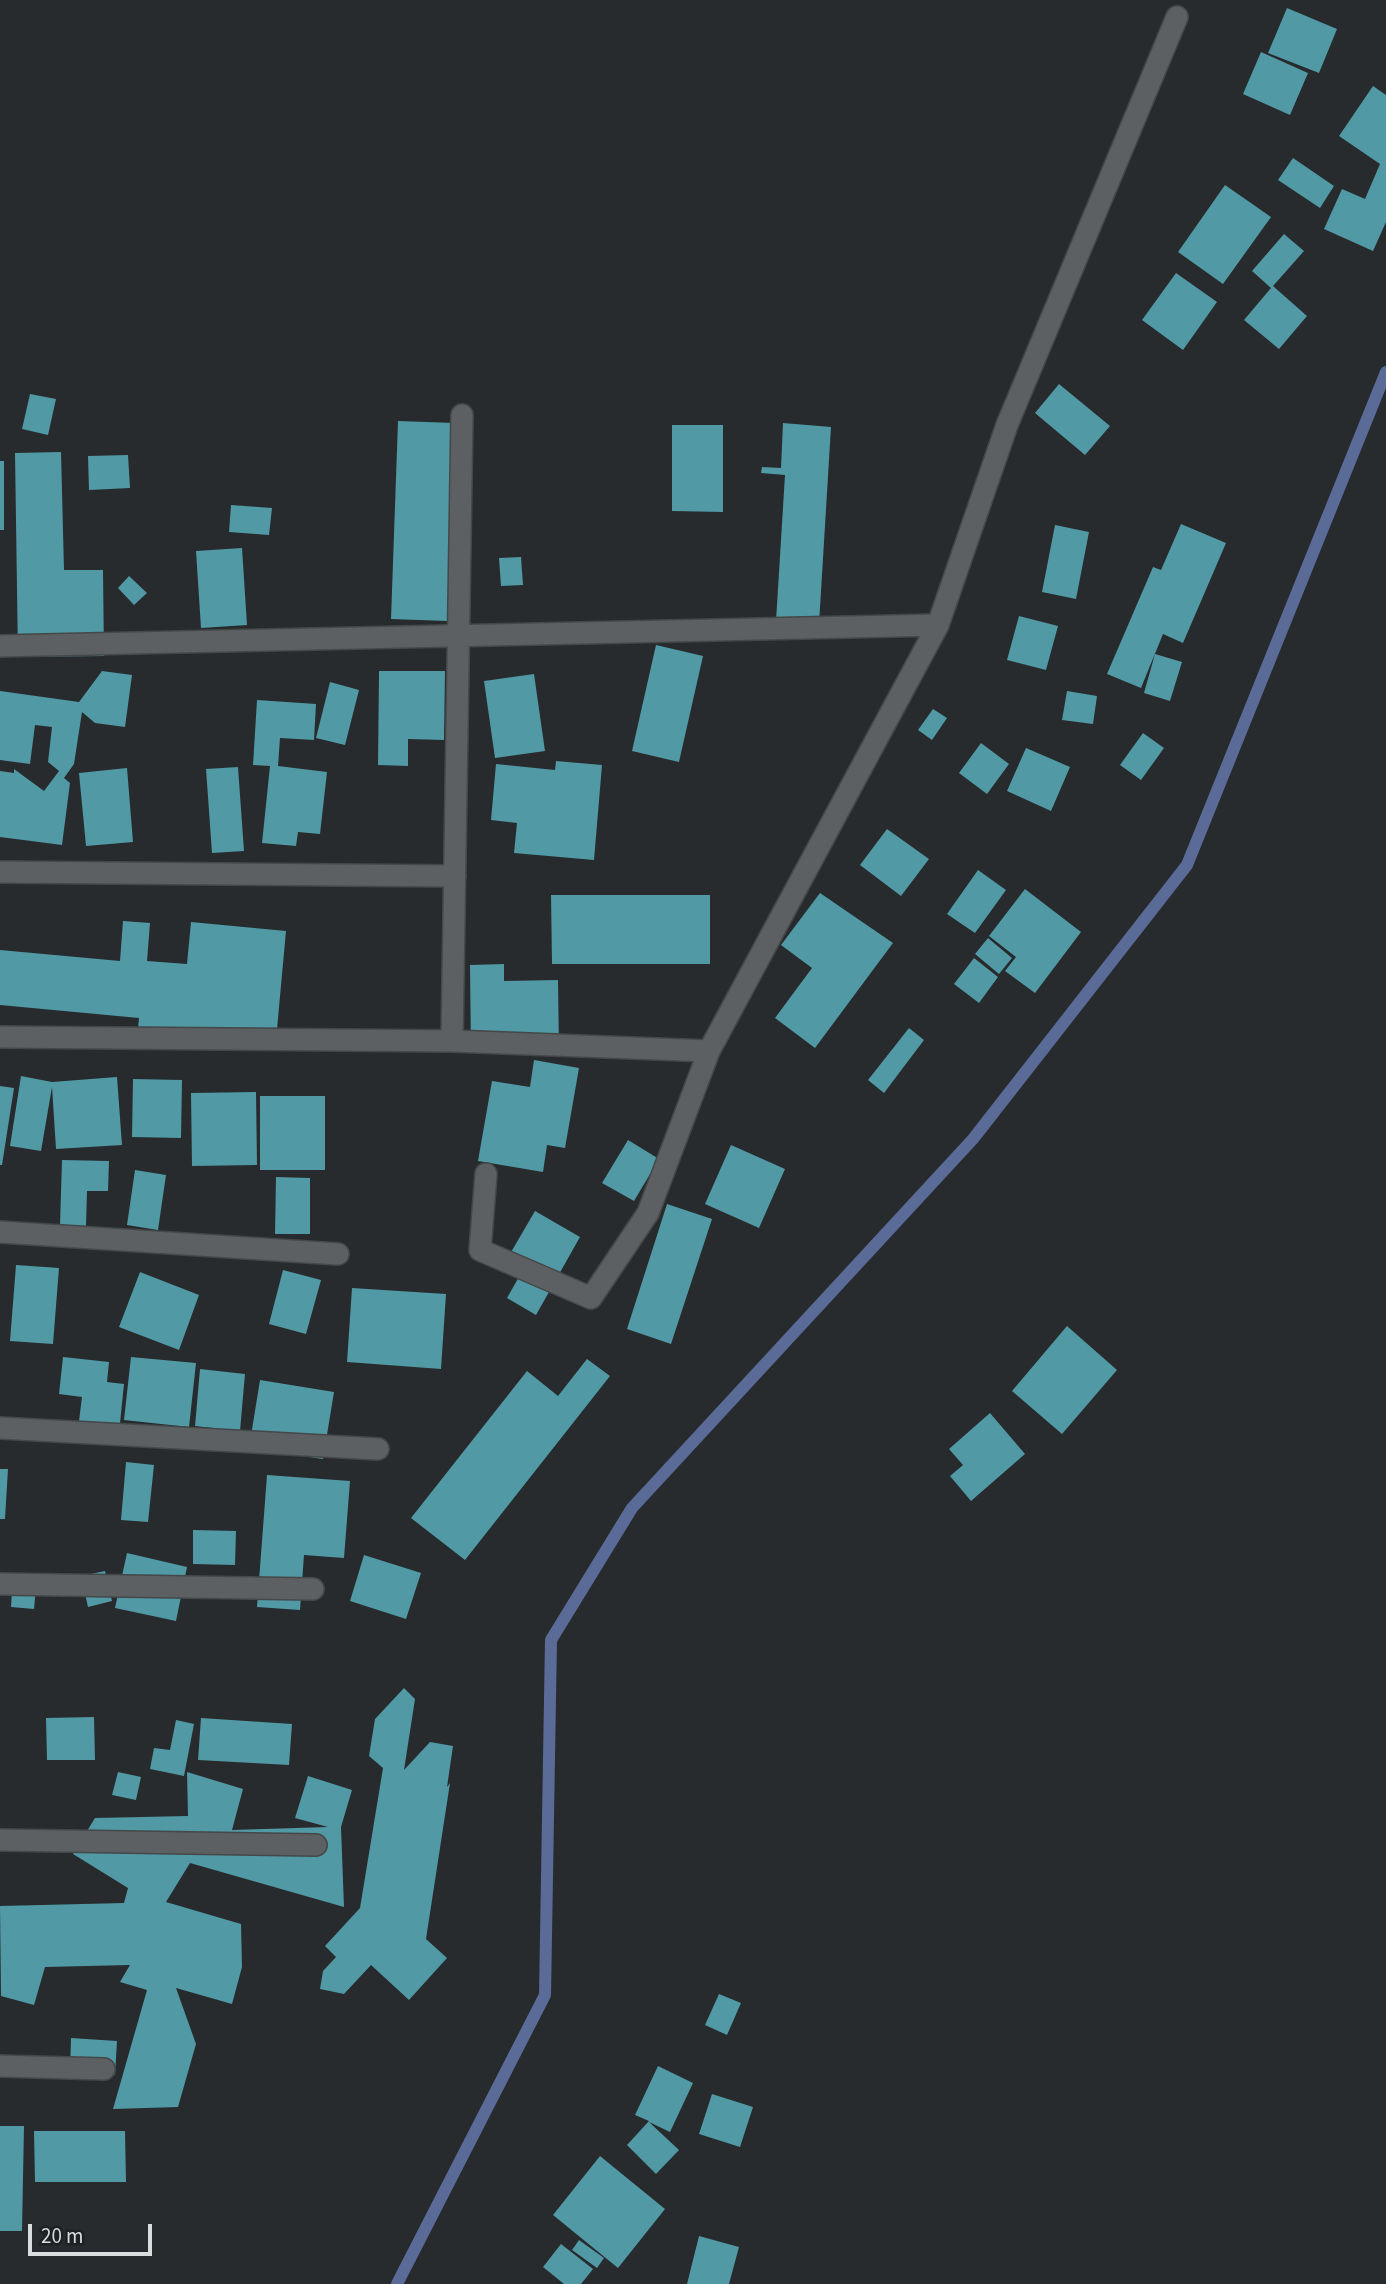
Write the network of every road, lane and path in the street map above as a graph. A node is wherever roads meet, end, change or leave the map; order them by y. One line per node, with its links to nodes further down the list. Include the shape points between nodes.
1 (1177, 17): 3 (street, via 1007,425)
2 (462, 415): 4 (street)
3 (938, 625): 4 (street); 10 (street)
4 (458, 636): 5 (street); 7 (street)
5 (0, 646)
6 (0, 872): 7 (street)
7 (455, 876): 9 (street)
8 (0, 1037): 9 (street)
9 (452, 1041): 10 (street)
10 (709, 1051): 11 (street, via 648,1213 591,1298 480,1250)
11 (486, 1174)
12 (0, 1232): 13 (street)
13 (338, 1254)
14 (0, 1428): 15 (street)
15 (378, 1449)
16 (0, 1584): 17 (street)
17 (313, 1589)
18 (0, 1840): 19 (street)
19 (316, 1845)
20 (0, 2066): 21 (street)
21 (104, 2069)

